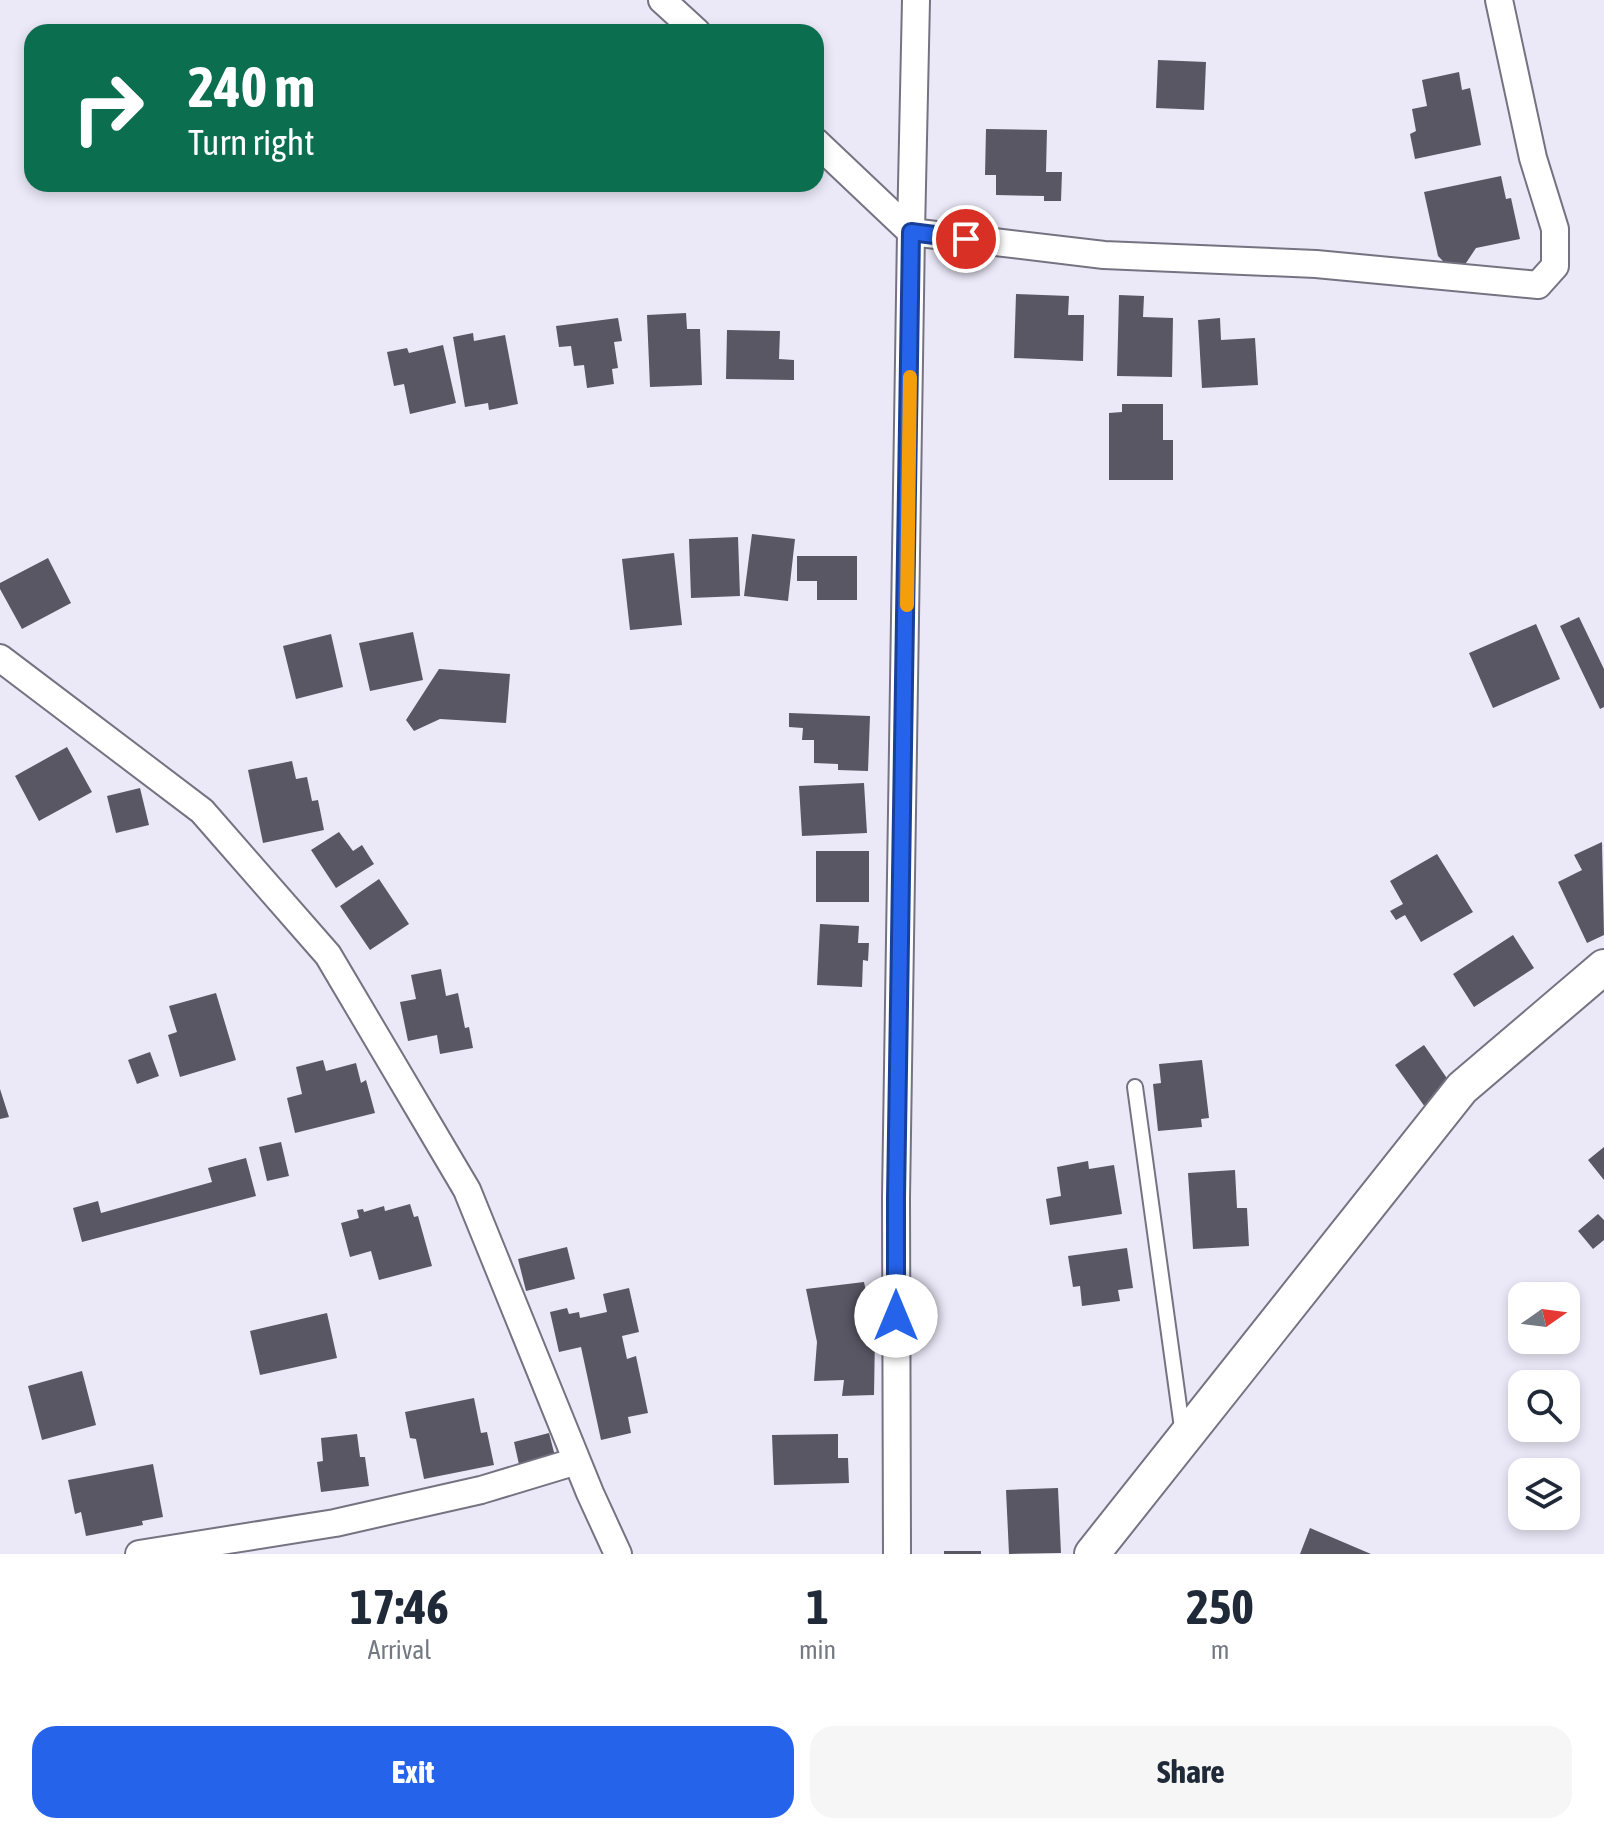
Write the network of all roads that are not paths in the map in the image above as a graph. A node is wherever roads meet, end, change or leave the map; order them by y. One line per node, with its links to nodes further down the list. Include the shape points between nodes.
1 (662, 0): 4 (street)
2 (916, 0): 6 (street)
3 (1499, 0): 6 (street, via 1533,158 1555,229 1555,266 1538,285 1316,264 1104,255)
4 (688, 24)
5 (824, 150): 6 (street)
6 (911, 232): 14 (street, via 896,1198)
7 (0, 658): 11 (street, via 202,811 328,955 467,1190)
8 (1604, 967): 10 (street, via 1462,1088)
9 (1135, 1087): 10 (lane)
10 (1183, 1439): 15 (street)
11 (577, 1461): 12 (street, via 481,1490 335,1523); 13 (street)
12 (139, 1554)
13 (618, 1554)
14 (897, 1554)
15 (1092, 1554)

